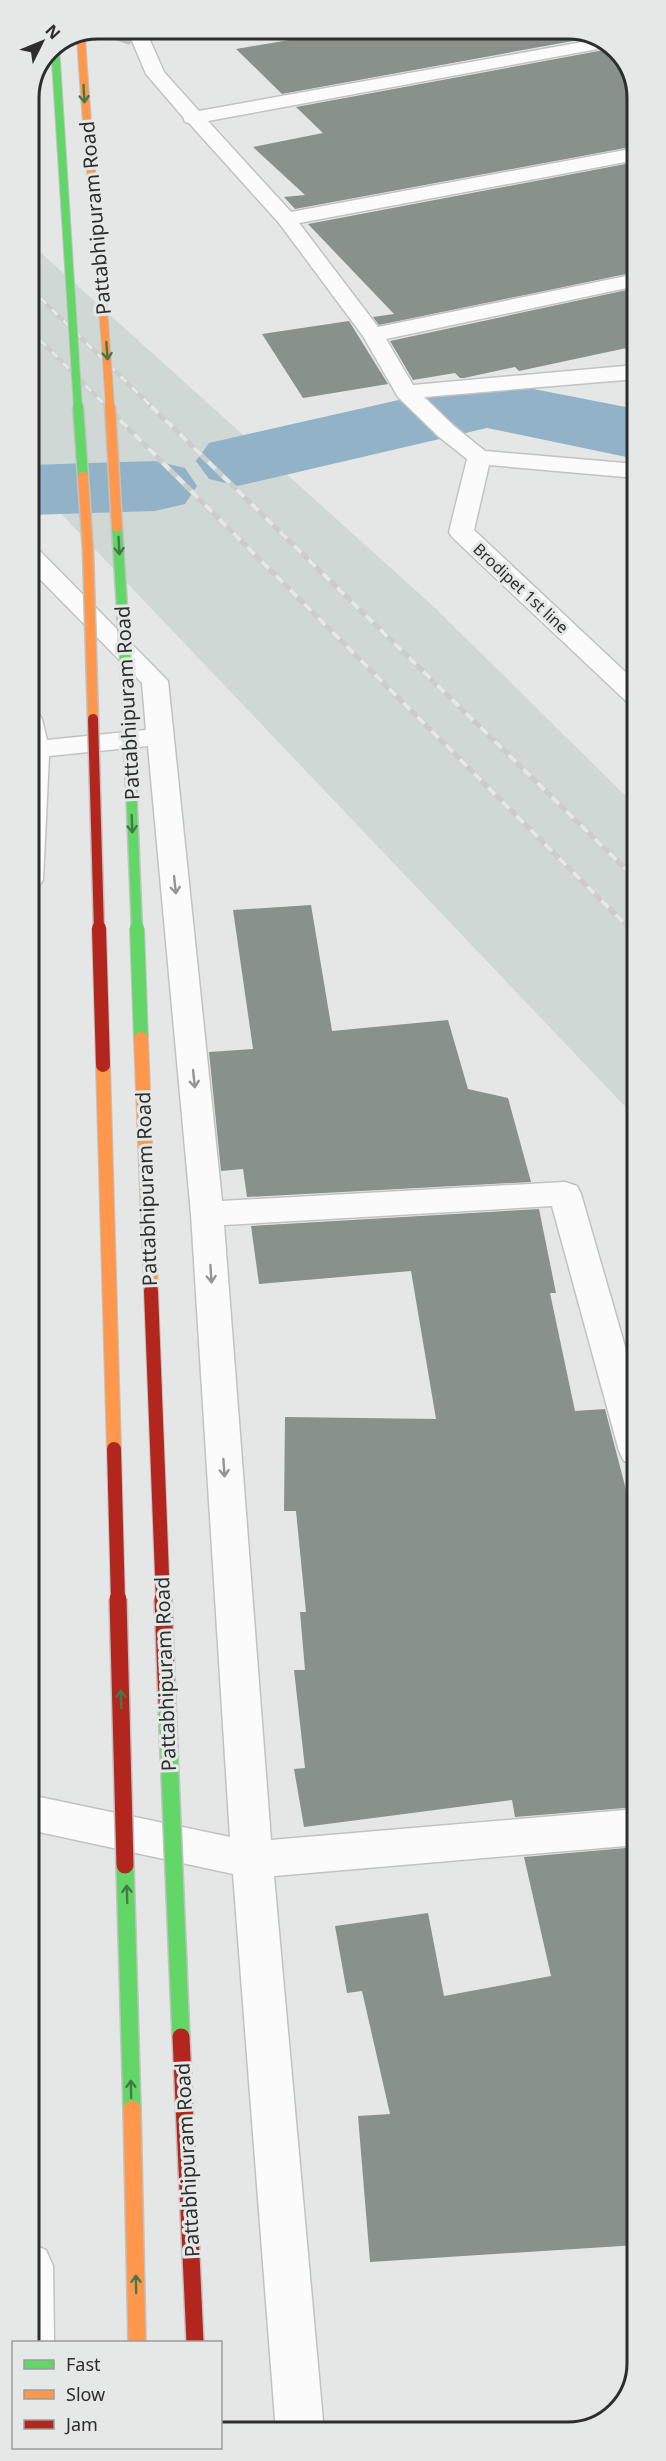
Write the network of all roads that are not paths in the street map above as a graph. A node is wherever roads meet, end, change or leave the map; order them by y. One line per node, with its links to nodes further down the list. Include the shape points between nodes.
1 (141, 39): 5 (street, via 155,74)
2 (81, 41): 24 (street, Pattabhipuram Road, one-way to 24, bridge, via 87,143 104,301 127,688)
3 (595, 45): 5 (street)
4 (57, 72): 23 (street, Pattabhipuram Road, one-way to 4, bridge, via 88,551)
5 (192, 118): 7 (street)
6 (627, 156): 7 (street)
7 (286, 219): 9 (street)
8 (627, 282): 9 (street)
9 (373, 335): 11 (street)
10 (627, 373): 11 (street)
11 (413, 399): 12 (street)
12 (479, 457): 13 (street); 15 (street, Brodipet 1st line, via 461,532)
13 (627, 470)
14 (39, 564): 16 (street, via 155,681)
15 (627, 688)
16 (161, 736): 17 (street); 18 (street, one-way to 18)
17 (39, 749)
18 (207, 1214): 19 (street, via 565,1194); 22 (street, one-way to 22)
19 (627, 1415)
20 (39, 1815): 22 (street)
21 (627, 1828): 22 (street)
22 (252, 1860): 25 (street)
23 (137, 2341)
24 (195, 2341)
25 (299, 2422)

